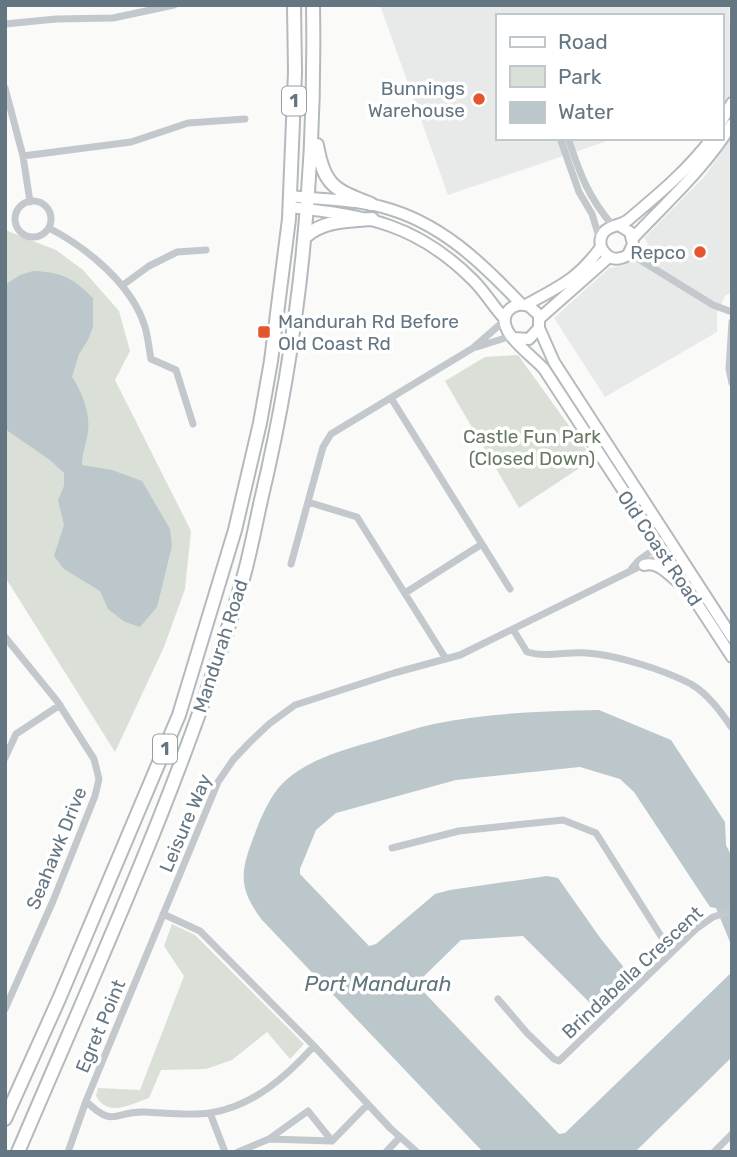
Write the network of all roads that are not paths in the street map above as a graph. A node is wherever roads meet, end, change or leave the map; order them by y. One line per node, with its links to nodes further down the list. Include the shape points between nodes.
1 (174, 5): 4 (street, via 113,18)
2 (294, 5): 16 (highway, 1)
3 (313, 5): 9 (highway, 1)
4 (5, 24)
5 (5, 88): 14 (street)
6 (732, 103): 8 (main road)
7 (245, 119): 14 (street, via 188,123 131,142)
8 (723, 119)
9 (314, 121): 17 (highway, 1); 18 (highway, via 320,162 330,183)
10 (561, 140): 24 (street)
11 (569, 140): 20 (street, via 582,182 597,208)
12 (711, 140): 20 (main road, via 670,186)
13 (722, 140): 23 (main road, via 691,180)
14 (23, 156): 15 (street)
15 (30, 202): 21 (street, via 47,207 51,215); 21 (street, via 17,213 19,229 34,237)
16 (290, 202): 17 (main road); 66 (highway, Mandurah Road / 1, via 271,361 248,480 179,715)
17 (308, 204): 18 (main road); 19 (main road); 22 (highway, 1)
18 (371, 204): 29 (main road, via 415,218 466,249)
19 (372, 219): 22 (highway, via 336,222); 31 (main road, via 406,231 438,250 472,279)
20 (617, 226): 23 (main road, via 626,228); 24 (main road, via 607,229)
21 (48, 229): 28 (street, via 88,252)
22 (305, 237): 71 (highway, Mandurah Road / 1, via 274,449 235,604 183,756)
23 (633, 238): 26 (main road)
24 (601, 244): 27 (main road); 29 (main road, via 588,264 563,286)
25 (205, 250): 28 (street, via 177,252 149,265)
26 (629, 253): 27 (main road, via 622,258); 30 (street)
27 (609, 257): 33 (main road)
28 (123, 285): 38 (street, via 145,325 151,359 176,370)
29 (524, 304): 31 (main road, via 512,307); 33 (main road, via 535,309)
30 (732, 312)
31 (504, 320): 34 (main road); 35 (street)
32 (732, 322): 36 (street)
33 (539, 323): 34 (main road, via 529,339); 41 (main road, Old Coast Road, via 554,362)
34 (512, 337): 35 (street); 41 (main road, Old Coast Road, via 544,369)
35 (472, 348): 37 (street)
36 (732, 383)
37 (391, 398): 39 (street, via 331,434); 40 (street)
38 (193, 424)
39 (308, 502): 42 (street); 46 (street, via 357,517)
40 (482, 544): 45 (street); 46 (street)
41 (666, 547): 43 (street, Leisure Way); 44 (street, Leisure Way); 47 (main road, Old Coast Road); 50 (main road, Old Coast Road)
42 (291, 564)
43 (644, 565): 44 (street, Leisure Way); 47 (main road, via 660,566)
44 (632, 569): 48 (street, Leisure Way)
45 (510, 589)
46 (405, 593): 52 (street)
47 (692, 597): 51 (main road, Old Coast Road)
48 (514, 631): 52 (street, Leisure Way); 54 (street, via 527,652 600,655 693,685 718,707)
49 (5, 637): 53 (street, Seahawk Drive)
50 (732, 637)
51 (732, 657)
52 (446, 659): 58 (street, Leisure Way, via 295,705 269,724 218,782)
53 (60, 705): 55 (street, via 16,734); 61 (street, Seahawk Drive, via 94,759 99,779 53,901)
54 (732, 728)
55 (5, 758)
56 (391, 848): 59 (street, via 459,831 563,820 596,833)
57 (732, 911): 59 (street, Brindabella Crescent, via 713,917)
58 (163, 914): 62 (street, via 200,931); 63 (street, Egret Point)
59 (671, 952): 60 (street, Brindabella Crescent, via 559,1061)
60 (498, 999)
61 (6, 1005)
62 (314, 1046): 64 (street); 65 (street, via 269,1089)
63 (86, 1101): 65 (street, via 108,1117 142,1111); 72 (street, Egret Point)
64 (368, 1104): 68 (street); 70 (street)
65 (210, 1113): 73 (street)
66 (5, 1119)
67 (732, 1134): 77 (street)
68 (400, 1137): 75 (street); 76 (street)
69 (269, 1139): 70 (street); 70 (street, via 308,1111); 74 (street)
70 (332, 1140)
71 (18, 1152)
72 (68, 1152)
73 (225, 1152)
74 (238, 1152)
75 (386, 1152)
76 (417, 1152)
77 (713, 1152)

